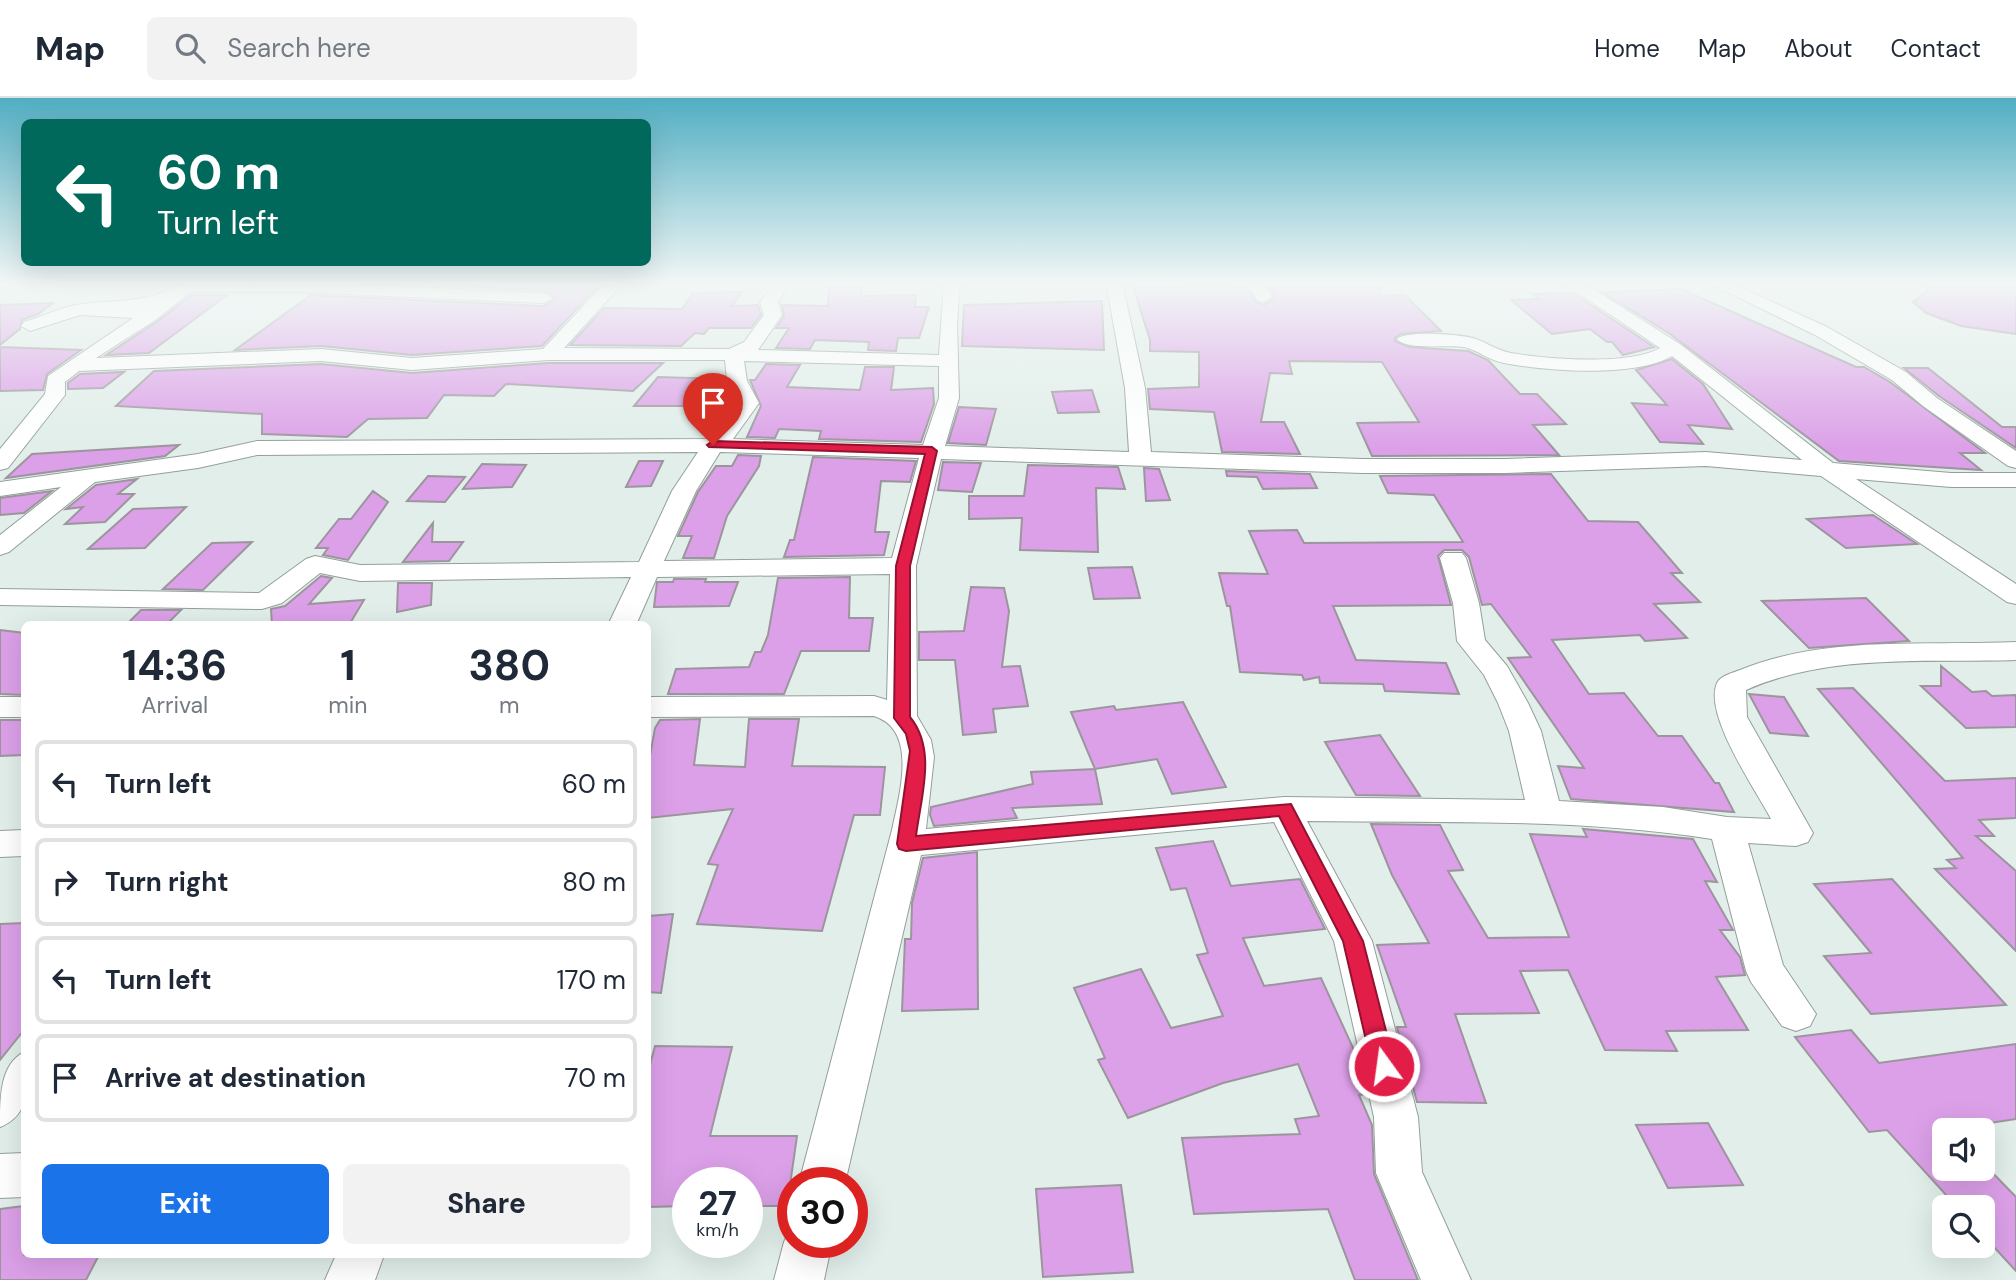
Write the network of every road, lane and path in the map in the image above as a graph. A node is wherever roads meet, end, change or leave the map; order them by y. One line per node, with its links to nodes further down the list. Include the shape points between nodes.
1 (114, 337): 13 (street)
2 (564, 337): 10 (street)
3 (757, 337): 11 (street)
4 (949, 337): 12 (street)
5 (1125, 337): 16 (street)
6 (1656, 337): 9 (street)
7 (1832, 337): 17 (street, via 1899,376)
8 (1406, 339): 9 (street, via 1468,342 1506,358 1614,366 1656,358)
9 (1673, 348): 19 (street)
10 (548, 354): 11 (street); 13 (street, via 412,364 321,355)
11 (734, 354): 12 (street); 14 (street, via 737,381 748,403 730,431)
12 (950, 362): 15 (street, via 949,398)
13 (74, 365): 18 (street, via 55,380 55,395)
14 (713, 445): 15 (street); 20 (street, via 257,449); 26 (street, via 684,491)
15 (932, 451): 16 (street); 25 (street)
16 (1140, 458): 19 (street, via 1454,466 1706,459)
17 (2016, 461)
18 (0, 463)
19 (1828, 470): 21 (street); 27 (street)
20 (88, 477): 22 (street); 23 (street)
21 (2016, 481)
22 (0, 489)
23 (0, 547)
24 (1453, 558): 36 (street, via 1471,641 1497,672 1513,702)
25 (903, 566): 26 (street); 34 (street)
26 (646, 572): 28 (street, via 360,573 315,564 262,601); 29 (street)
27 (2016, 596)
28 (0, 597)
29 (624, 621)
30 (2016, 651): 37 (street, via 1871,655 1753,673 1731,685 1732,718 1796,833)
31 (0, 707): 32 (street)
32 (21, 707)
33 (651, 707): 34 (street, via 874,706)
34 (902, 718): 40 (street, via 914,733 918,751)
35 (1284, 809): 36 (street); 40 (street); 51 (street, via 1353,941 1396,1117 1399,1173)
36 (1545, 812): 37 (street, via 1663,819)
37 (1727, 829): 41 (street, via 1765,971)
38 (21, 843): 39 (street)
39 (0, 844)
40 (906, 844): 44 (street)
41 (1796, 1014)
42 (21, 1076): 43 (street)
43 (0, 1107)
44 (826, 1167)
45 (21, 1174): 46 (street)
46 (0, 1176)
47 (359, 1258): 49 (street)
48 (804, 1258): 50 (street)
49 (350, 1280)
50 (799, 1280)
51 (1446, 1280)

